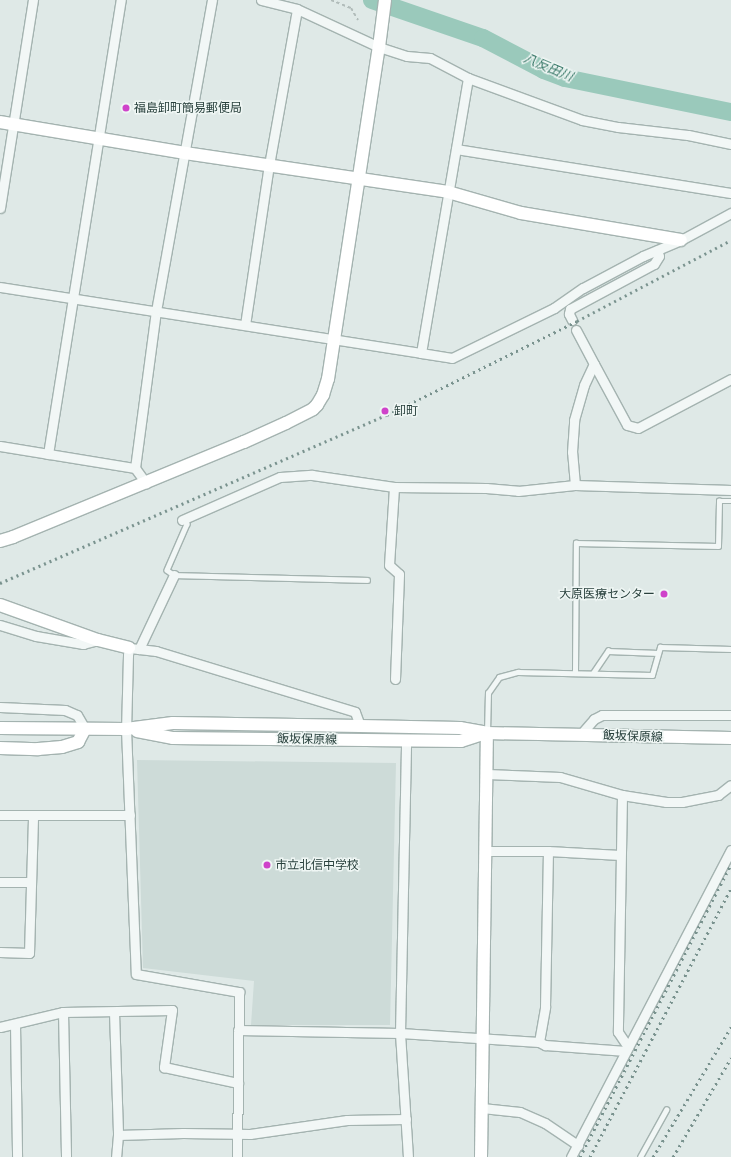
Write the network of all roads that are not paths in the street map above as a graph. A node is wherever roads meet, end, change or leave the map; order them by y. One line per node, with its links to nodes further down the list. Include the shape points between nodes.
1 (33, 0): 10 (street)
2 (121, 0): 11 (street)
3 (212, 0): 14 (street)
4 (261, 0): 6 (street)
5 (385, 0): 7 (street)
6 (297, 9): 7 (street); 15 (street)
7 (379, 47): 8 (street, via 407,56 430,58); 16 (street)
8 (468, 78): 12 (street, via 582,120 688,135); 13 (street)
9 (0, 122): 10 (street)
10 (13, 124): 11 (street); 19 (street)
11 (99, 138): 14 (street); 24 (street)
12 (731, 144)
13 (456, 149): 17 (street); 18 (street)
14 (185, 153): 15 (street); 25 (street)
15 (270, 166): 16 (street); 27 (street)
16 (359, 179): 17 (street); 29 (street)
17 (448, 192): 21 (street, via 521,213); 30 (street)
18 (731, 193)
19 (0, 208)
20 (731, 213): 21 (street)
21 (681, 240): 22 (street)
22 (657, 250): 26 (street, via 659,256 654,264 570,309); 30 (street, via 583,288 554,308 452,358)
23 (0, 287): 24 (street)
24 (74, 298): 25 (street); 34 (street)
25 (156, 311): 27 (street); 35 (street)
26 (572, 320)
27 (245, 325): 29 (street)
28 (576, 330): 31 (street)
29 (334, 339): 30 (street); 36 (street, via 323,395 313,409 244,442)
30 (421, 353)
31 (594, 364): 32 (street, via 628,425 638,428); 37 (street, via 584,385 574,420 572,452)
32 (731, 379)
33 (0, 446): 34 (street)
34 (48, 454): 35 (street)
35 (135, 468): 36 (street)
36 (146, 483): 42 (street)
37 (575, 485): 38 (street, via 518,491); 39 (street)
38 (394, 487): 41 (street, via 312,474 280,476); 53 (street, via 389,565 399,574)
39 (731, 490)
40 (731, 501): 51 (lane, via 719,501 718,546 576,543)
41 (184, 519): 43 (lane, via 187,524 166,570)
42 (0, 541)
43 (174, 575): 44 (lane); 48 (street)
44 (367, 580)
45 (0, 605): 47 (street)
46 (0, 625): 47 (street, via 36,636 83,644)
47 (98, 640): 48 (street)
48 (134, 648): 56 (street, via 156,651 355,712); 59 (street, via 126,694)
49 (731, 650): 50 (lane, via 660,647)
50 (658, 654): 52 (lane, via 608,651); 52 (lane, via 652,675)
51 (575, 672): 52 (lane); 60 (lane, via 518,672 499,677 488,693)
52 (593, 673)
53 (395, 679)
54 (0, 707): 58 (street, via 65,710 77,715)
55 (731, 715): 61 (street, via 602,715 594,719)
56 (360, 726): 59 (street, 飯坂保原線, via 173,723); 60 (street, 飯坂保原線, via 460,728)
57 (0, 728): 58 (street, 飯坂保原線)
58 (85, 729): 59 (street, 飯坂保原線); 64 (street, via 78,742 62,747)
59 (126, 729): 63 (street, 飯坂保原線, via 173,738); 70 (street)
60 (487, 732): 61 (street, 飯坂保原線); 63 (street, 飯坂保原線, via 461,741); 65 (street)
61 (580, 734): 62 (street, 飯坂保原線)
62 (731, 738)
63 (406, 740): 83 (street)
64 (0, 748)
65 (487, 774): 67 (street, via 560,777); 72 (street)
66 (731, 785): 67 (street, via 718,795 682,802)
67 (622, 795): 74 (street)
68 (0, 815): 69 (street)
69 (33, 816): 70 (street); 76 (street)
70 (130, 816): 82 (street, via 136,974 239,992)
71 (731, 850): 86 (street)
72 (486, 851): 73 (street); 84 (street)
73 (548, 851): 74 (street); 85 (street, via 546,1007)
74 (620, 855): 86 (street, via 618,1032)
75 (0, 882): 76 (street)
76 (30, 882): 77 (street, via 29,952)
77 (0, 952)
78 (63, 1012): 79 (street); 80 (street); 95 (street)
79 (114, 1012): 87 (street, via 172,1010 164,1067); 92 (street)
80 (15, 1024): 81 (street); 94 (street)
81 (0, 1028)
82 (238, 1030): 83 (street); 87 (street)
83 (400, 1033): 84 (street); 90 (street)
84 (484, 1039): 85 (street); 88 (street)
85 (539, 1042): 86 (street, via 544,1045)
86 (627, 1049): 93 (street)
87 (238, 1083): 91 (street)
88 (482, 1108): 93 (street, via 520,1112 545,1123); 99 (street)
89 (666, 1110): 101 (lane)
90 (406, 1119): 91 (street, via 347,1120); 98 (street)
91 (237, 1134): 92 (street); 97 (street)
92 (118, 1135): 96 (street)
93 (578, 1145): 100 (street)
94 (17, 1157)
95 (66, 1157)
96 (116, 1157)
97 (237, 1157)
98 (408, 1157)
99 (481, 1157)
100 (571, 1157)
101 (640, 1157)

